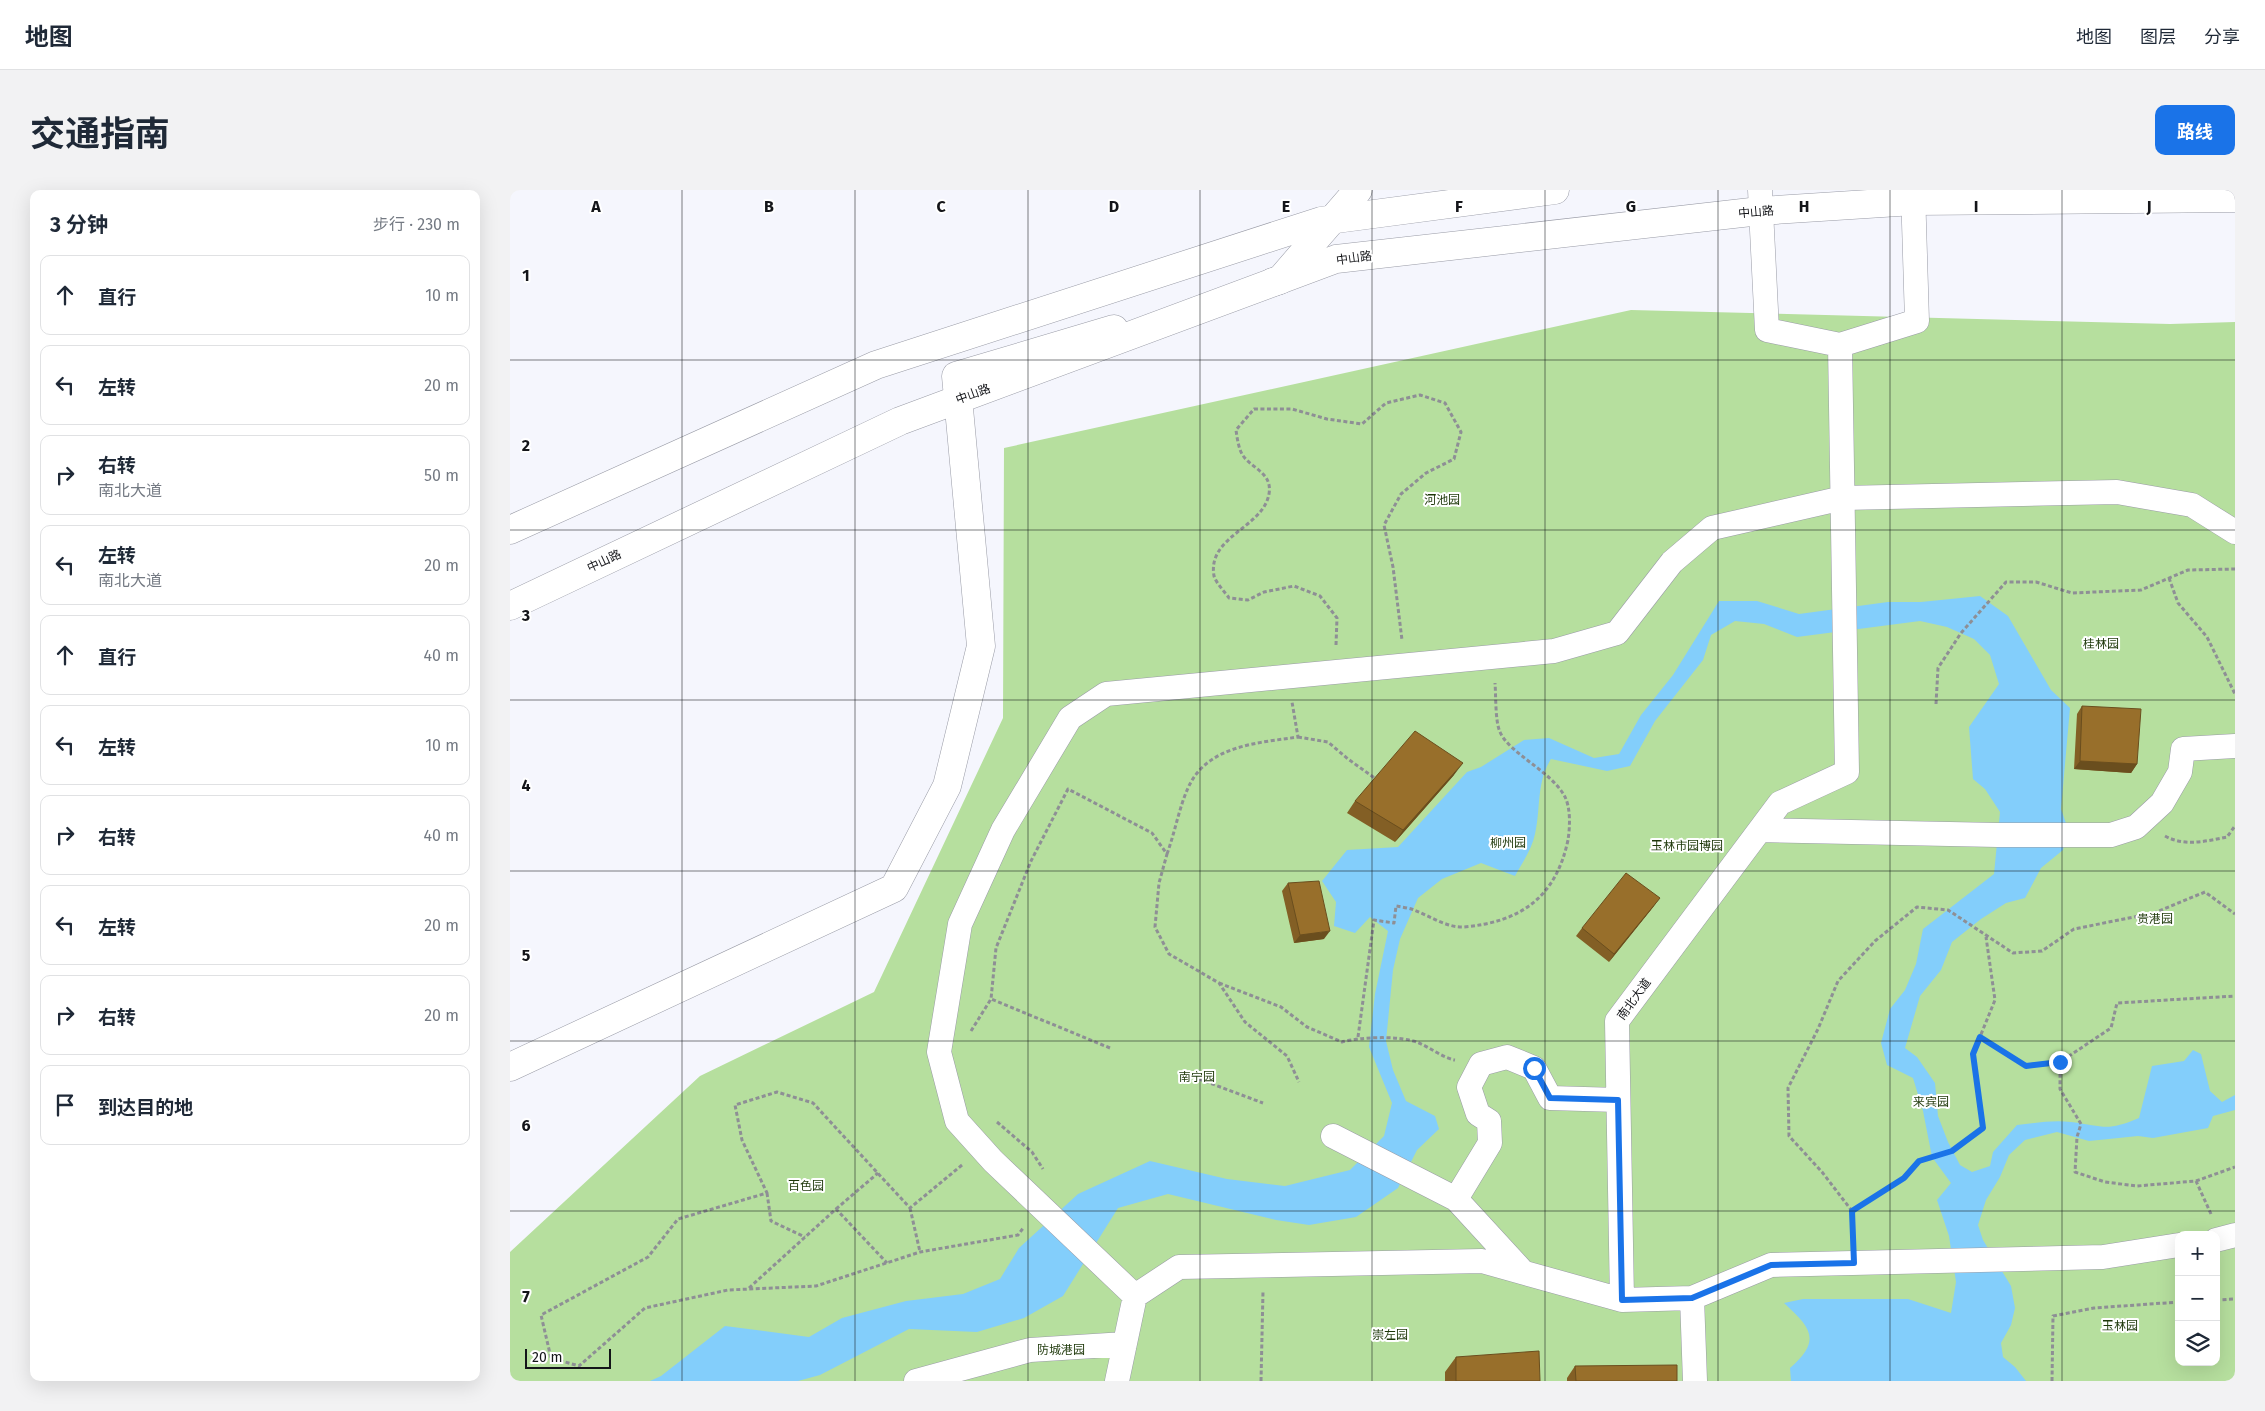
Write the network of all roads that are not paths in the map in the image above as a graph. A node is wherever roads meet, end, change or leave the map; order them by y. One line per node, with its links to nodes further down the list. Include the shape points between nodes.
1 (1358, 190): 6 (main road)
2 (1555, 190): 6 (main road)
3 (1913, 195): 4 (main road, 中山路); 5 (main road, 中山路); 8 (street, via 1917,321)
4 (2235, 198)
5 (1760, 201): 7 (main road, 中山路, via 1336,259); 8 (street, via 1766,330)
6 (1332, 220): 7 (main road); 11 (main road, via 1320,221 876,365)
7 (1280, 280): 9 (main road, 中山路)
8 (1840, 345): 10 (street)
9 (958, 399): 13 (main road, 中山路, via 900,421); 16 (main road, via 981,646 948,786 894,888)
10 (1843, 498): 12 (street, via 2117,492 2192,504); 15 (street, 南北大道, via 1848,772 1780,803); 22 (street, via 1712,528 1672,562 1618,633 1554,651 1106,694 1070,718 1003,830 960,924 939,1052 957,1121)
11 (510, 530)
12 (2235, 532)
13 (510, 606)
14 (2235, 746): 15 (street, via 2183,749 2180,772 2162,803 2136,826 2111,835)
15 (1760, 830): 17 (street, 南北大道, via 1617,1021)
16 (510, 1067)
17 (1618, 1100): 19 (street, via 1550,1098 1534,1068 1507,1057 1481,1064 1470,1087 1478,1114 1489,1122 1490,1143); 24 (street, 南北大道)
18 (1333, 1136): 19 (street)
19 (1456, 1199): 21 (street)
20 (2175, 1247): 23 (street, via 2103,1257 1771,1265)
21 (1523, 1272): 22 (street, via 1482,1261 1179,1267); 24 (street)
22 (1135, 1296): 25 (street)
23 (1692, 1298): 24 (street); 28 (street)
24 (1622, 1300)
25 (1125, 1344): 26 (street, via 1030,1350); 27 (street)
26 (916, 1381)
27 (1117, 1381)
28 (1695, 1381)

